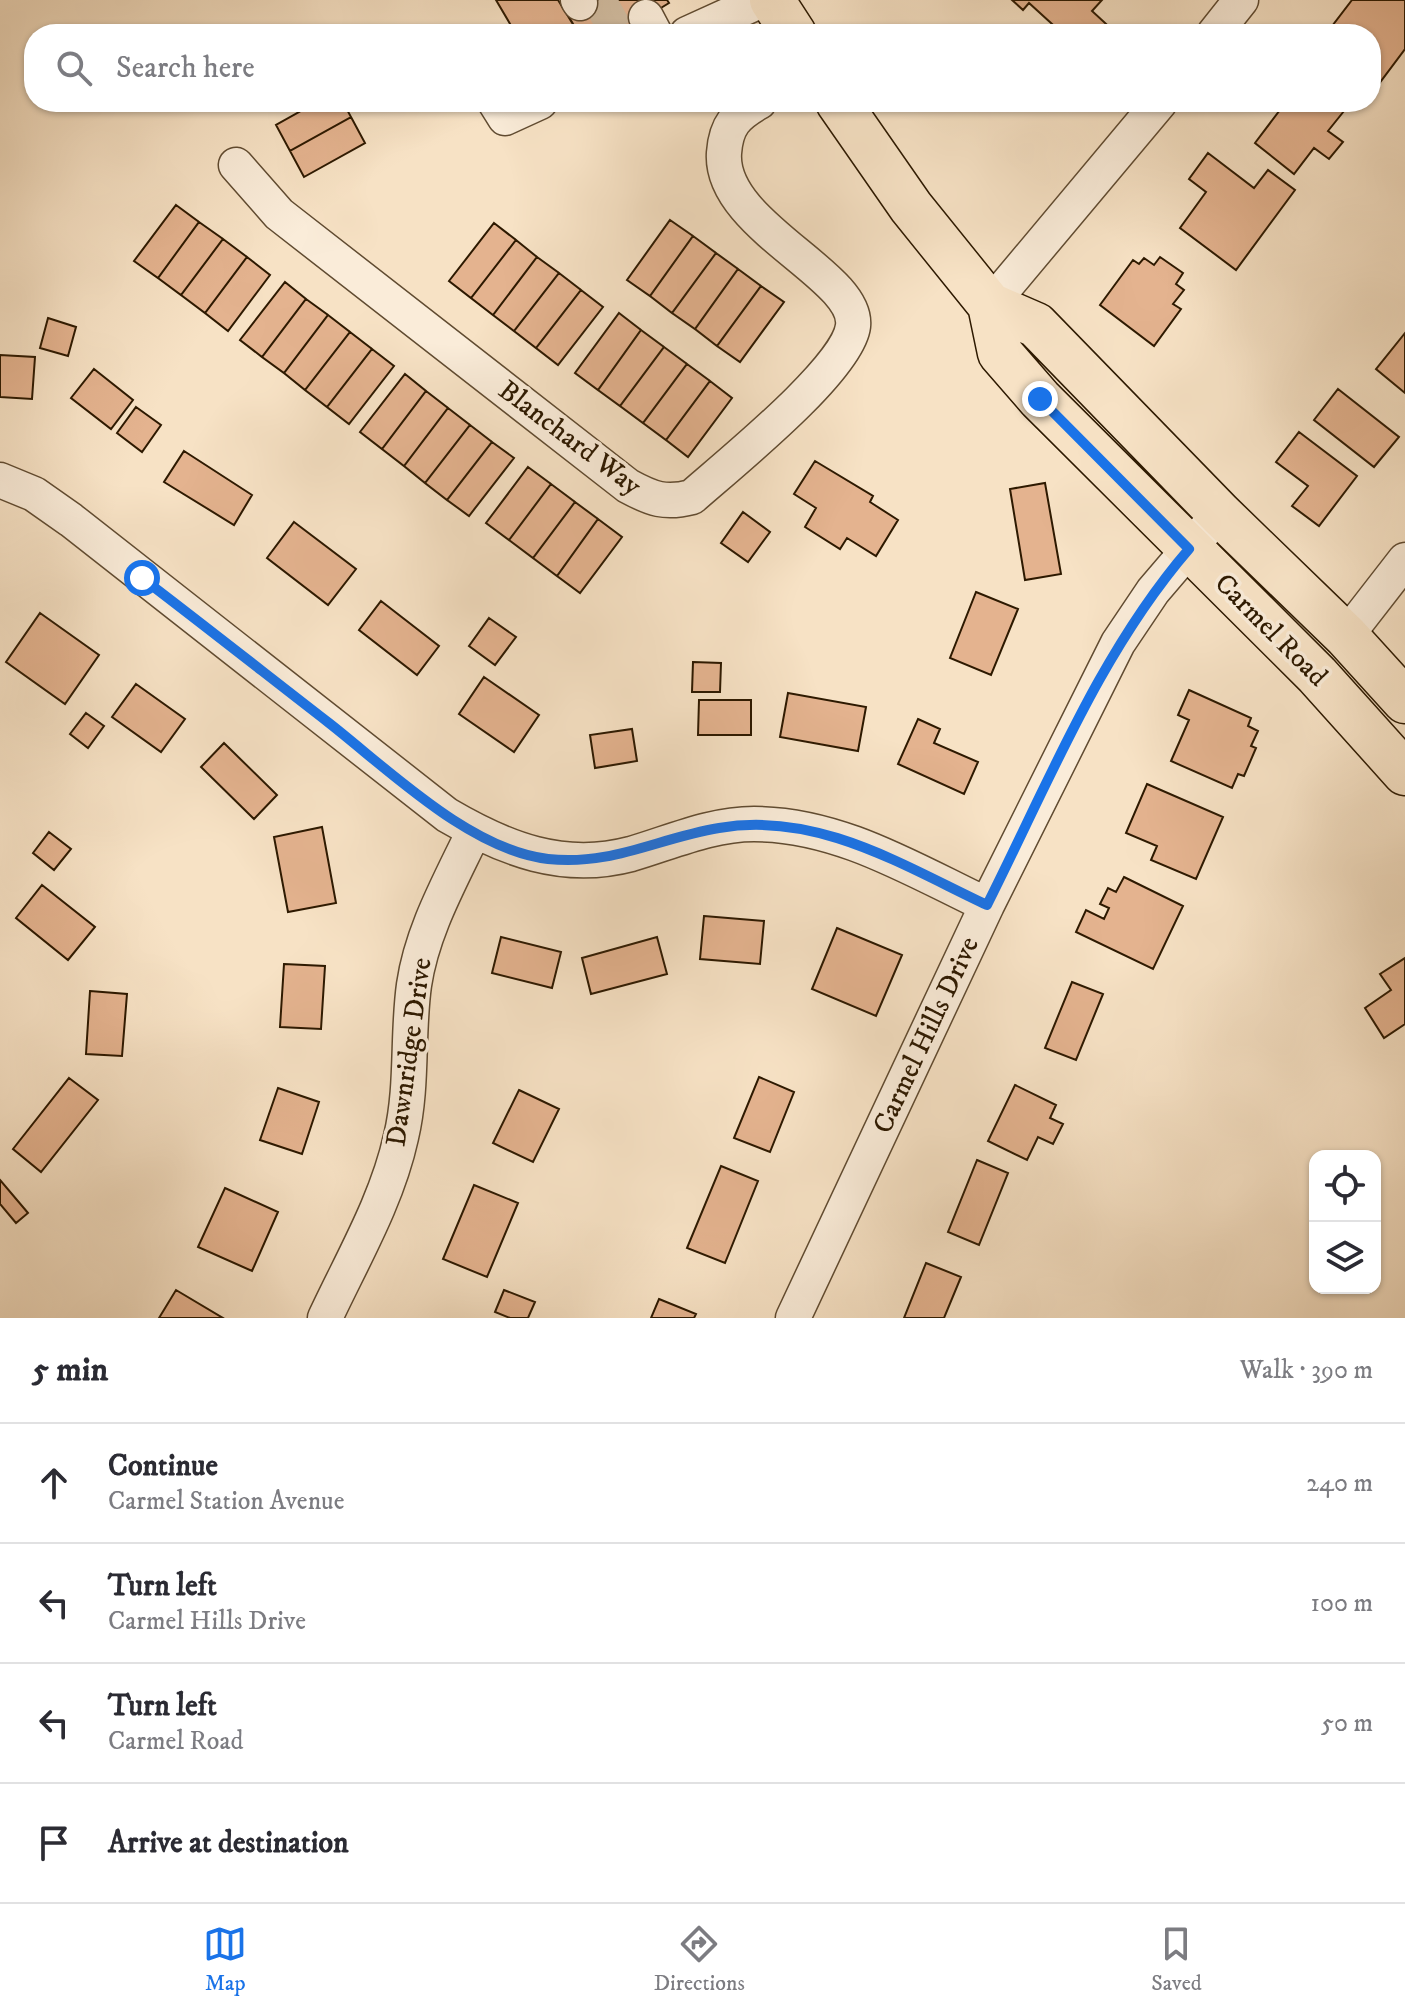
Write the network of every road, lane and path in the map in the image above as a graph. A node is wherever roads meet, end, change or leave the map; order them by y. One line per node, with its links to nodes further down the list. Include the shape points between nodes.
1 (762, 0): 4 (street)
2 (772, 0): 5 (main road)
3 (1241, 0): 6 (street)
4 (709, 24)
5 (788, 24)
6 (1222, 24)
7 (501, 112): 8 (street, via 505,118)
8 (518, 112)
9 (742, 112): 12 (street, Blanchard Way, via 725,133 723,162 734,194 845,297 854,324 846,349 822,378 692,497 673,502 656,501 616,476 279,214)
10 (845, 112): 13 (main road, Carmel Road, via 911,207)
11 (1152, 112): 13 (street)
12 (236, 165)
13 (990, 305): 15 (main road, Carmel Road, via 1036,325); 16 (main road, Carmel Road, via 1000,353)
14 (0, 480): 21 (street, via 34,494 71,520)
15 (1220, 514): 16 (street, Carmel Hills Drive); 18 (main road, Carmel Road)
16 (1189, 549): 20 (main road, Carmel Road, via 1317,675); 22 (street, Carmel Hills Drive, via 1118,643)
17 (1405, 560): 18 (street)
18 (1346, 636): 19 (main road, Carmel Road)
19 (1405, 701)
20 (1405, 773)
21 (474, 831): 22 (street, via 545,859 593,861 718,828 797,826 861,845); 23 (street, Dawnridge Drive, via 423,945 414,985 402,1137 387,1185)
22 (987, 905): 24 (street, Carmel Hills Drive)
23 (325, 1318)
24 (793, 1318)

